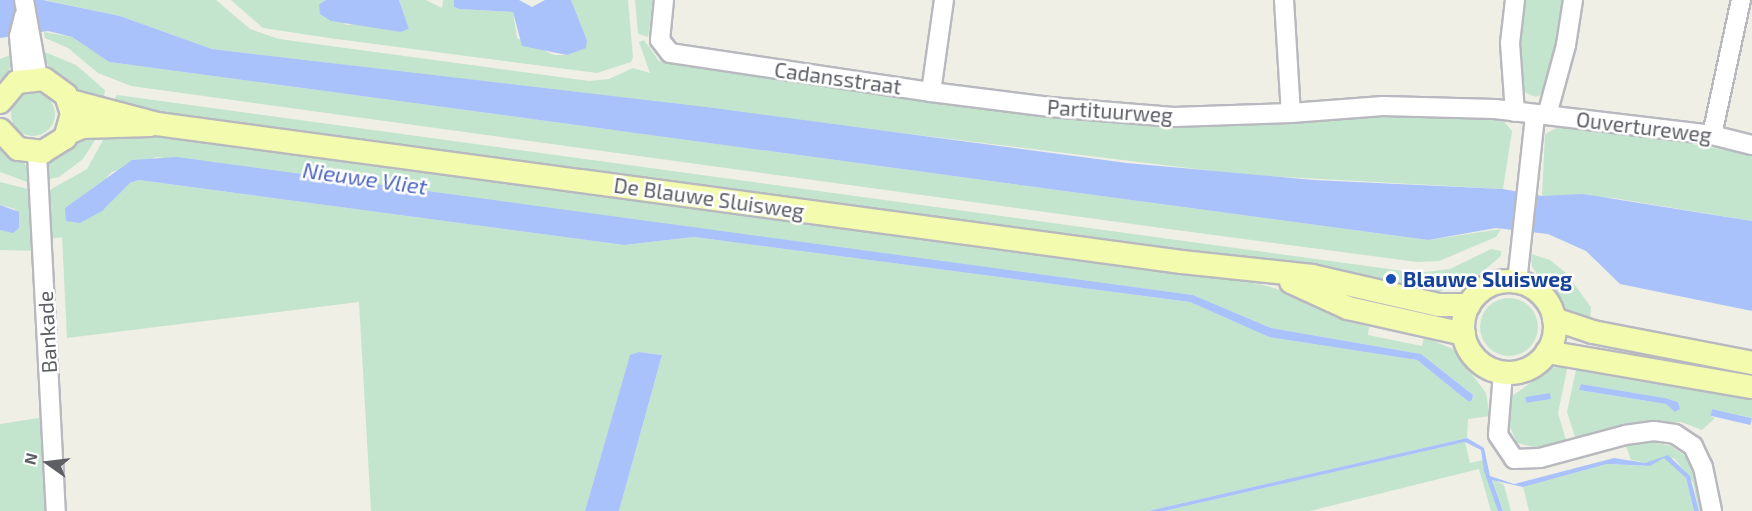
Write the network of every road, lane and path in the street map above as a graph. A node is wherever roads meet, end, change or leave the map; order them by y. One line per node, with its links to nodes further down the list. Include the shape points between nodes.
1 (664, 0): 9 (street, Cadansstraat, via 660,40 670,53)
2 (944, 0): 9 (street, Cadansstraat)
3 (1284, 0): 13 (street)
4 (1515, 0): 12 (street, via 1510,43)
5 (1573, 0): 14 (street, via 1566,45)
6 (1741, 0): 18 (street)
7 (24, 8): 8 (street)
8 (30, 79): 10 (main road); 11 (main road, via 57,85)
9 (931, 92): 13 (street, Partituurweg, via 1174,117)
10 (1, 97)
11 (70, 101): 15 (main road, De Blauwe Sluisweg); 17 (main road)
12 (1515, 112): 13 (street, Partituurweg, via 1383,106); 14 (street, Partituurweg)
13 (1291, 113)
14 (1541, 115): 18 (street, Ouvertureweg); 22 (street, via 1532,150)
15 (157, 124): 17 (main road, De Blauwe Sluisweg, via 120,129 82,127); 21 (main road, De Blauwe Sluisweg)
16 (0, 130): 20 (main road, via 18,149)
17 (68, 133): 20 (main road, via 55,147)
18 (1712, 135): 19 (street, Ouvertureweg)
19 (1752, 145)
20 (37, 153): 30 (street, Bankade)
21 (1260, 271): 23 (main road, De Blauwe Sluisweg, via 1312,276 1439,305); 25 (main road, De Blauwe Sluisweg, via 1348,308)
22 (1518, 282): 23 (main road, via 1490,286); 24 (main road, via 1545,299)
23 (1469, 305): 25 (main road)
24 (1554, 319): 26 (main road); 27 (main road, via 1593,332)
25 (1464, 334): 28 (main road, via 1477,360)
26 (1547, 352): 28 (main road, via 1533,367); 29 (main road)
27 (1752, 363)
28 (1503, 373): 31 (street, via 1498,435 1514,459 1540,458 1625,435 1654,431 1675,434 1693,446 1703,467)
29 (1752, 387)
30 (56, 511)
31 (1712, 511)

